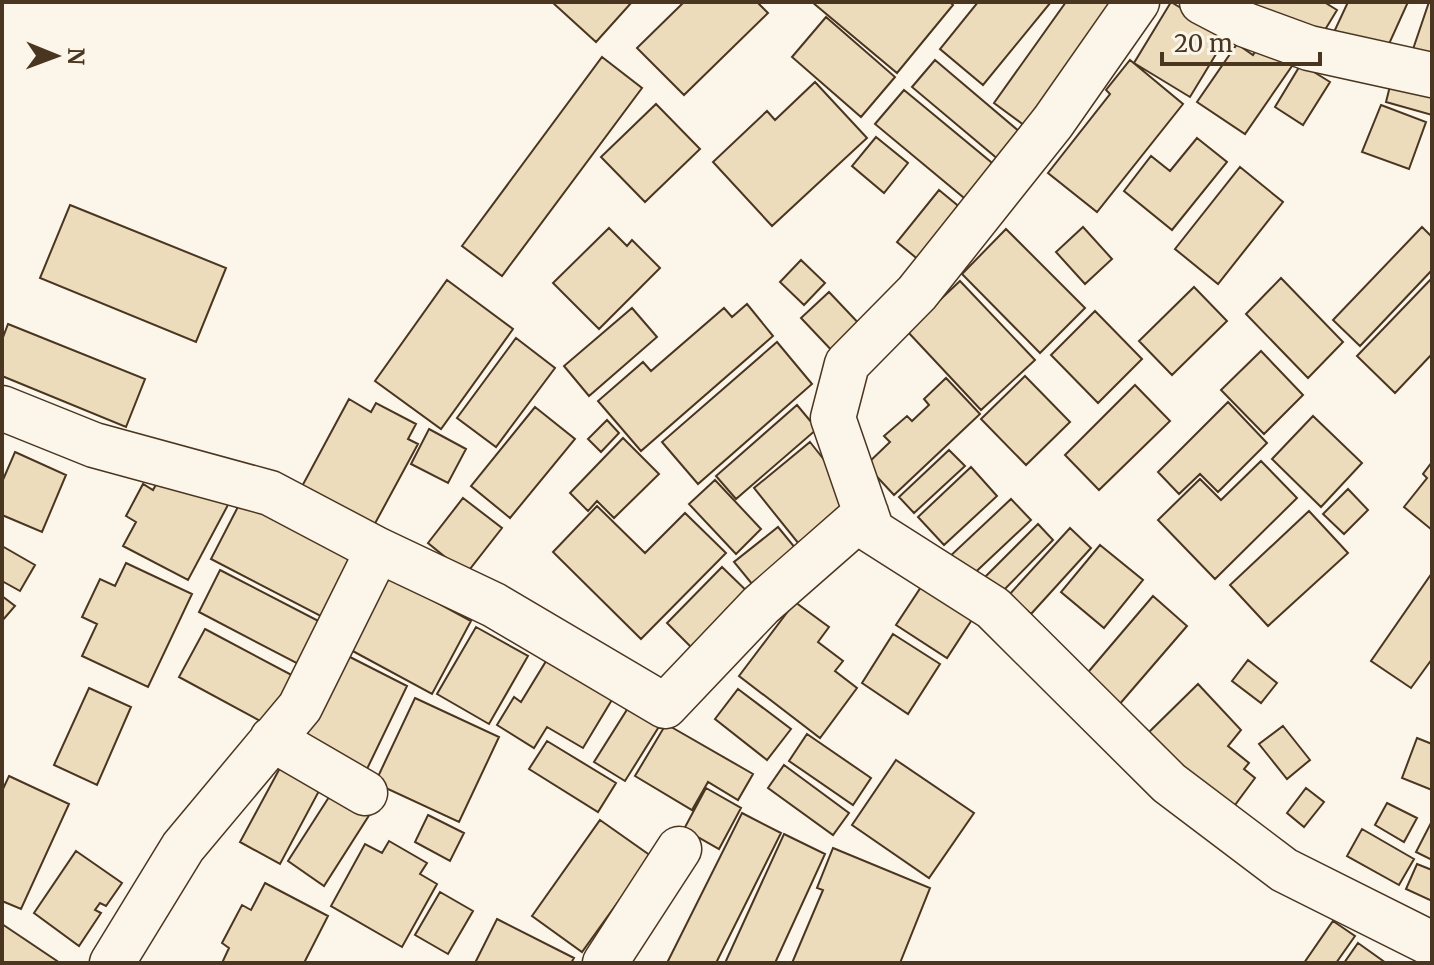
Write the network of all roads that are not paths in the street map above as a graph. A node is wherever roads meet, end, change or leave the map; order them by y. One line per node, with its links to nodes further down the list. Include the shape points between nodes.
1 (1137, 2): 5 (street, via 1053,122 917,293 847,364 833,418)
2 (1202, 2): 3 (street, via 1309,48)
3 (1432, 75)
4 (2, 408): 6 (street, via 94,445 270,493)
5 (866, 513): 6 (street, via 761,605 665,706 494,605); 10 (street, via 872,531 993,608 1169,783 1284,870)
6 (378, 550): 7 (street, via 300,707)
7 (272, 739): 8 (street); 11 (street, via 183,847)
8 (365, 793)
9 (679, 849): 12 (street)
10 (1432, 944)
11 (112, 963)
12 (605, 963)

